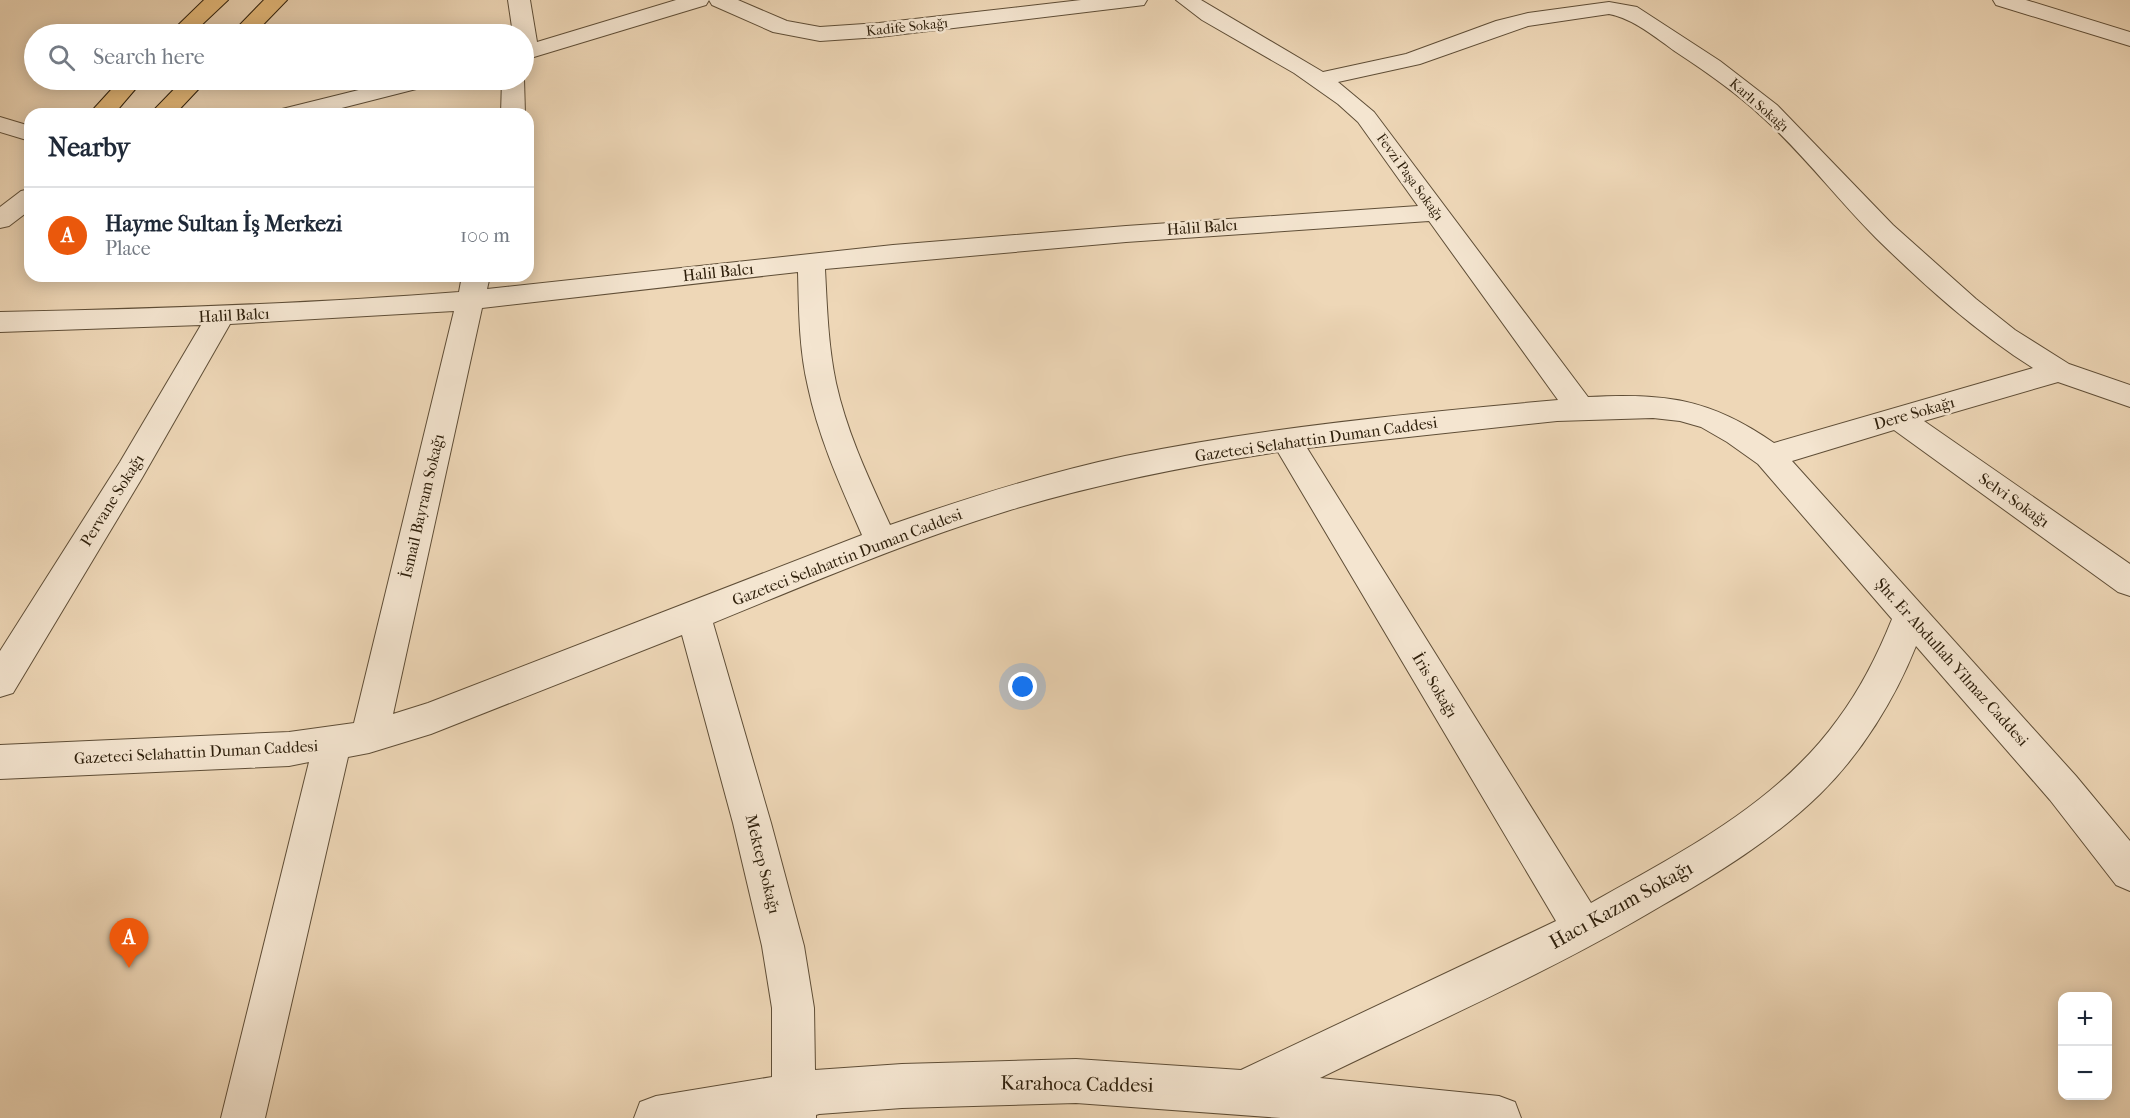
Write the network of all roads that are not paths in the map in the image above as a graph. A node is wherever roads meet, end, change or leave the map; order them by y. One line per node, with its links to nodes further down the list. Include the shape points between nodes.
1 (217, 0): 9 (main road)
2 (276, 0): 10 (main road)
3 (519, 0): 11 (street)
4 (698, 0): 13 (street)
5 (720, 0): 6 (street, Kadife Sokağı, via 781,27 820,34)
6 (1136, 0)
7 (1187, 0): 14 (street, Fevzi Paşa Sokağı)
8 (2004, 0): 12 (street)
9 (191, 24)
10 (252, 24)
11 (522, 24)
12 (2130, 39)
13 (534, 49)
14 (1322, 79): 26 (street, Fevzi Paşa Sokağı, via 1366,117); 32 (street, Karlı Sokağı, via 1412,59 1528,20 1609,8 1629,12 1762,104 1919,264 2005,337)
15 (123, 90): 19 (main road)
16 (186, 90): 20 (main road)
17 (385, 90): 21 (street)
18 (513, 90): 22 (street)
19 (106, 108)
20 (168, 108)
21 (314, 108)
22 (513, 108)
23 (0, 124): 24 (street)
24 (24, 132)
25 (24, 202): 27 (street)
26 (1436, 213): 28 (street, Halil Balcı, via 1177,229); 34 (street, Fevzi Paşa Sokağı)
27 (0, 220)
28 (811, 261): 29 (street, Halil Balcı); 38 (street, via 822,385 850,475)
29 (473, 288): 30 (street, Halil Balcı); 43 (street, İsmail Bayram Sokağı)
30 (221, 316): 31 (street, Halil Balcı); 42 (street, Pervane Sokağı)
31 (0, 322)
32 (2059, 371): 33 (street, Karlı Sokağı); 35 (street, Dere Sokağı)
33 (2130, 396)
34 (1581, 410): 36 (street, Gazeteci Selahattin Duman Caddesi, via 1392,426); 37 (street, Gazeteci Selahattin Duman Caddesi, via 1673,410 1702,416)
35 (1898, 418): 37 (street, Dere Sokağı); 39 (street, Selvi Sokağı)
36 (1286, 440): 38 (street, Gazeteci Selahattin Duman Caddesi, via 1162,460 1075,480); 46 (street, İris Sokağı)
37 (1769, 456): 41 (street, Şht. Er Abdullah Yilmaz Caddesi)
38 (881, 541): 40 (street, Gazeteci Selahattin Duman Caddesi)
39 (2130, 582)
40 (694, 615): 43 (street, Gazeteci Selahattin Duman Caddesi, via 431,718); 48 (street, Mektep Sokağı, via 783,946 793,1008)
41 (1911, 615): 45 (street, Şht. Er Abdullah Yilmaz Caddesi, via 2063,788); 46 (street, Hacı Kazım Sokağı, via 1891,665 1851,731 1808,782 1755,826)
42 (0, 682)
43 (350, 740): 44 (street, Gazeteci Selahattin Duman Caddesi, via 219,753); 49 (street, İsmail Bayram Sokağı)
44 (0, 762)
45 (2130, 872)
46 (1584, 929): 47 (street, Hacı Kazım Sokağı)
47 (1243, 1092): 48 (street, Karahoca Caddesi, via 1076,1081 902,1086); 51 (street, Karahoca Caddesi)
48 (795, 1107): 50 (street, Karahoca Caddesi)
49 (243, 1118)
50 (656, 1118)
51 (1499, 1118)

